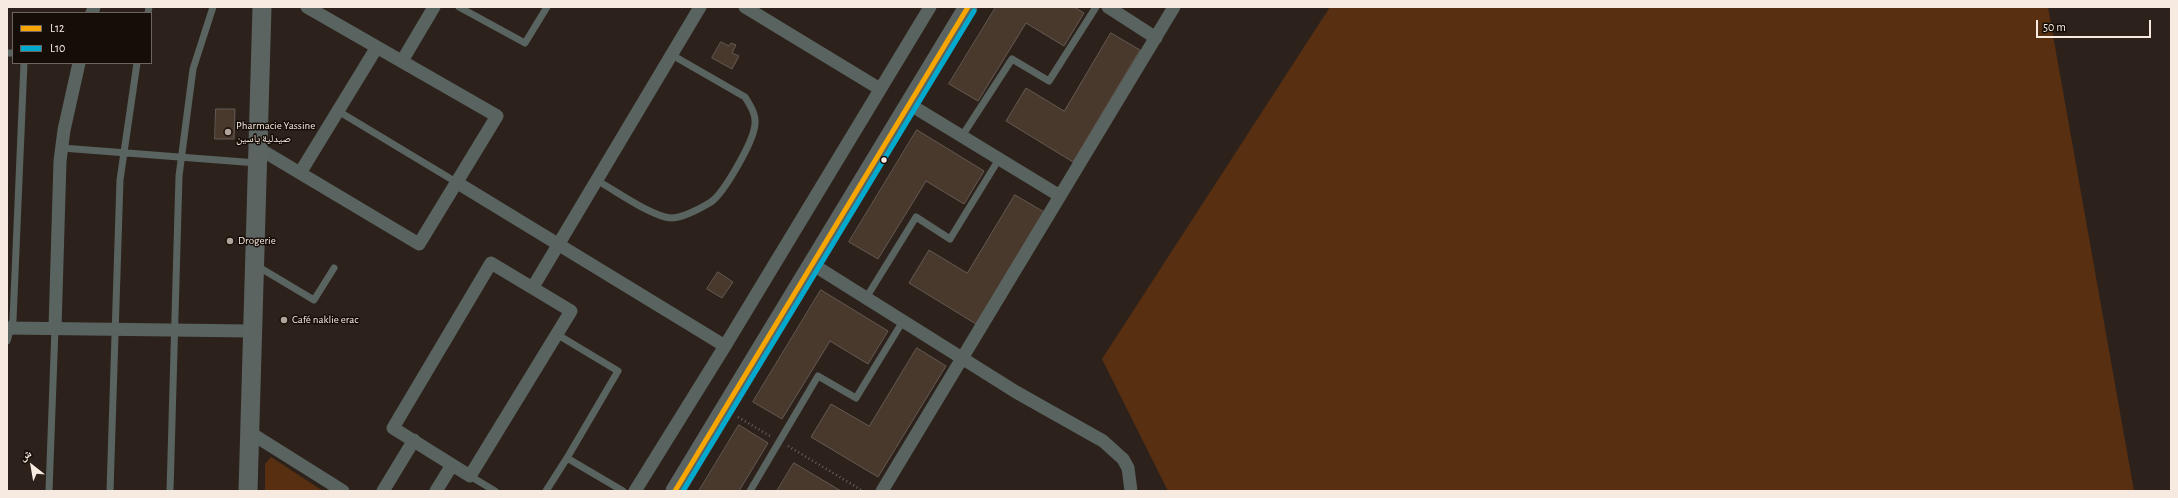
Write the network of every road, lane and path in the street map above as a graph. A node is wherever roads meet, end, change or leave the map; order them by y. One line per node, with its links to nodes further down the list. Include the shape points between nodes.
1 (213, 7): 28 (lane, via 193,69)
2 (262, 7): 27 (street)
3 (307, 7): 15 (street)
4 (434, 7): 17 (street)
5 (459, 7): 6 (lane, via 524,43)
6 (547, 7)
7 (700, 7): 16 (street)
8 (745, 7): 21 (street)
9 (930, 7): 21 (street)
10 (968, 7): 22 (street)
11 (1096, 7): 24 (lane, via 1048,81 1012,59)
12 (1108, 7): 14 (street)
13 (1174, 7): 14 (street)
14 (1156, 38): 33 (street)
15 (377, 47): 17 (street); 23 (street)
16 (672, 55): 31 (street); 31 (lane, via 745,97 752,108 755,124 748,147 720,193 711,202 674,218 661,217)
17 (402, 60): 32 (street, via 497,116)
18 (24, 64): 41 (lane, via 13,320)
19 (79, 64): 25 (street)
20 (137, 64): 26 (lane)
21 (880, 89): 48 (street)
22 (909, 104): 24 (street); 36 (street)
23 (338, 111): 30 (street); 32 (lane)
24 (962, 136): 29 (street)
25 (62, 148): 26 (lane); 42 (street)
26 (123, 153): 28 (lane); 43 (lane)
27 (258, 155): 28 (lane); 30 (street); 35 (street)
28 (181, 157): 44 (lane)
29 (999, 159): 33 (street); 39 (lane, via 950,239 916,217)
30 (300, 173): 32 (street, via 419,244)
31 (596, 180): 34 (street)
32 (456, 182): 34 (street)
33 (1060, 196): 49 (street)
34 (558, 244): 38 (street); 48 (street)
35 (254, 264): 37 (lane, via 314,300); 45 (street)
36 (812, 264): 39 (street); 50 (street)
37 (334, 268)
38 (532, 287): 46 (street, via 571,311); 52 (street, via 491,263 393,428)
39 (866, 298): 40 (street)
40 (903, 321): 49 (street); 53 (lane, via 856,398 818,376)
41 (8, 328): 42 (street); 47 (lane)
42 (56, 328): 43 (street); 57 (lane)
43 (115, 329): 44 (street); 58 (lane)
44 (175, 331): 45 (street); 59 (lane)
45 (251, 332): 51 (street)
46 (558, 335): 54 (lane, via 618,371); 56 (street)
47 (7, 341)
48 (725, 346): 67 (street)
49 (963, 358): 71 (street); 72 (street, via 1113,448 1128,468)
50 (724, 409): 53 (path); 68 (street)
51 (249, 432): 60 (street); 61 (street)
52 (414, 440): 55 (street); 62 (street)
53 (779, 441): 69 (lane); 70 (path)
54 (567, 458): 65 (lane); 66 (lane)
55 (452, 465): 56 (street); 63 (street)
56 (470, 476): 64 (lane)
57 (49, 491)
58 (110, 491)
59 (170, 491)
60 (248, 491)
61 (343, 491)
62 (383, 491)
63 (436, 491)
64 (495, 491)
65 (546, 491)
66 (623, 491)
67 (635, 491)
68 (675, 491)
69 (750, 491)
70 (863, 491)
71 (882, 491)
72 (1131, 491)

